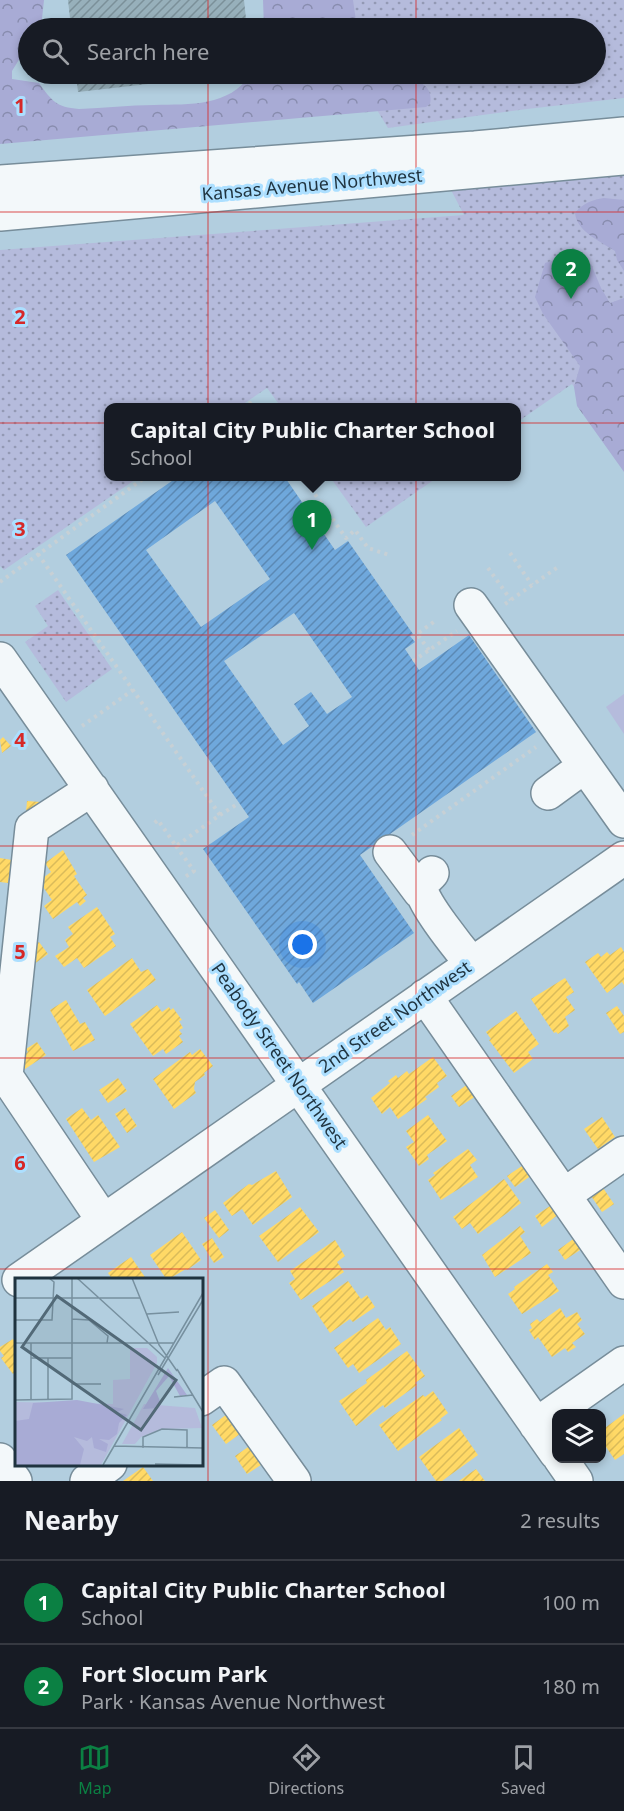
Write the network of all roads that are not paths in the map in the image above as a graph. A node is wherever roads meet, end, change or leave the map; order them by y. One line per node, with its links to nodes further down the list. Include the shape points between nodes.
1 (624, 134): 3 (street, Kansas Avenue Northwest)
2 (624, 158): 4 (street, Kansas Avenue Northwest)
3 (0, 182)
4 (0, 214)
5 (485, 607): 7 (street)
6 (0, 659): 8 (street, Peabody Street Northwest)
7 (585, 766): 9 (street); 10 (street)
8 (92, 789): 15 (street, Peabody Street Northwest); 18 (street, via 32,828 6,1076)
9 (548, 792)
10 (624, 822)
11 (624, 858): 13 (street, 2nd Street Northwest)
12 (411, 871): 13 (street, via 436,916)
13 (472, 964): 14 (street, 2nd Street Northwest)
14 (425, 996): 15 (street, 2nd Street Northwest); 17 (street)
15 (299, 1084): 18 (street, 2nd Street Northwest); 25 (street, Peabody Street Northwest)
16 (624, 1153): 17 (street)
17 (564, 1195): 20 (street)
18 (104, 1220): 19 (street, 2nd Street Northwest)
19 (22, 1278)
20 (624, 1282)
21 (15, 1283): 22 (street, 2nd Street Northwest)
22 (0, 1293)
23 (624, 1363): 25 (street)
24 (202, 1398): 32 (street, via 224,1383)
25 (536, 1425): 26 (street, Peabody Street Northwest)
26 (552, 1447)
27 (0, 1460): 30 (street)
28 (563, 1463): 33 (street)
29 (107, 1466): 31 (street)
30 (15, 1481)
31 (87, 1481)
32 (294, 1481)
33 (576, 1481)

